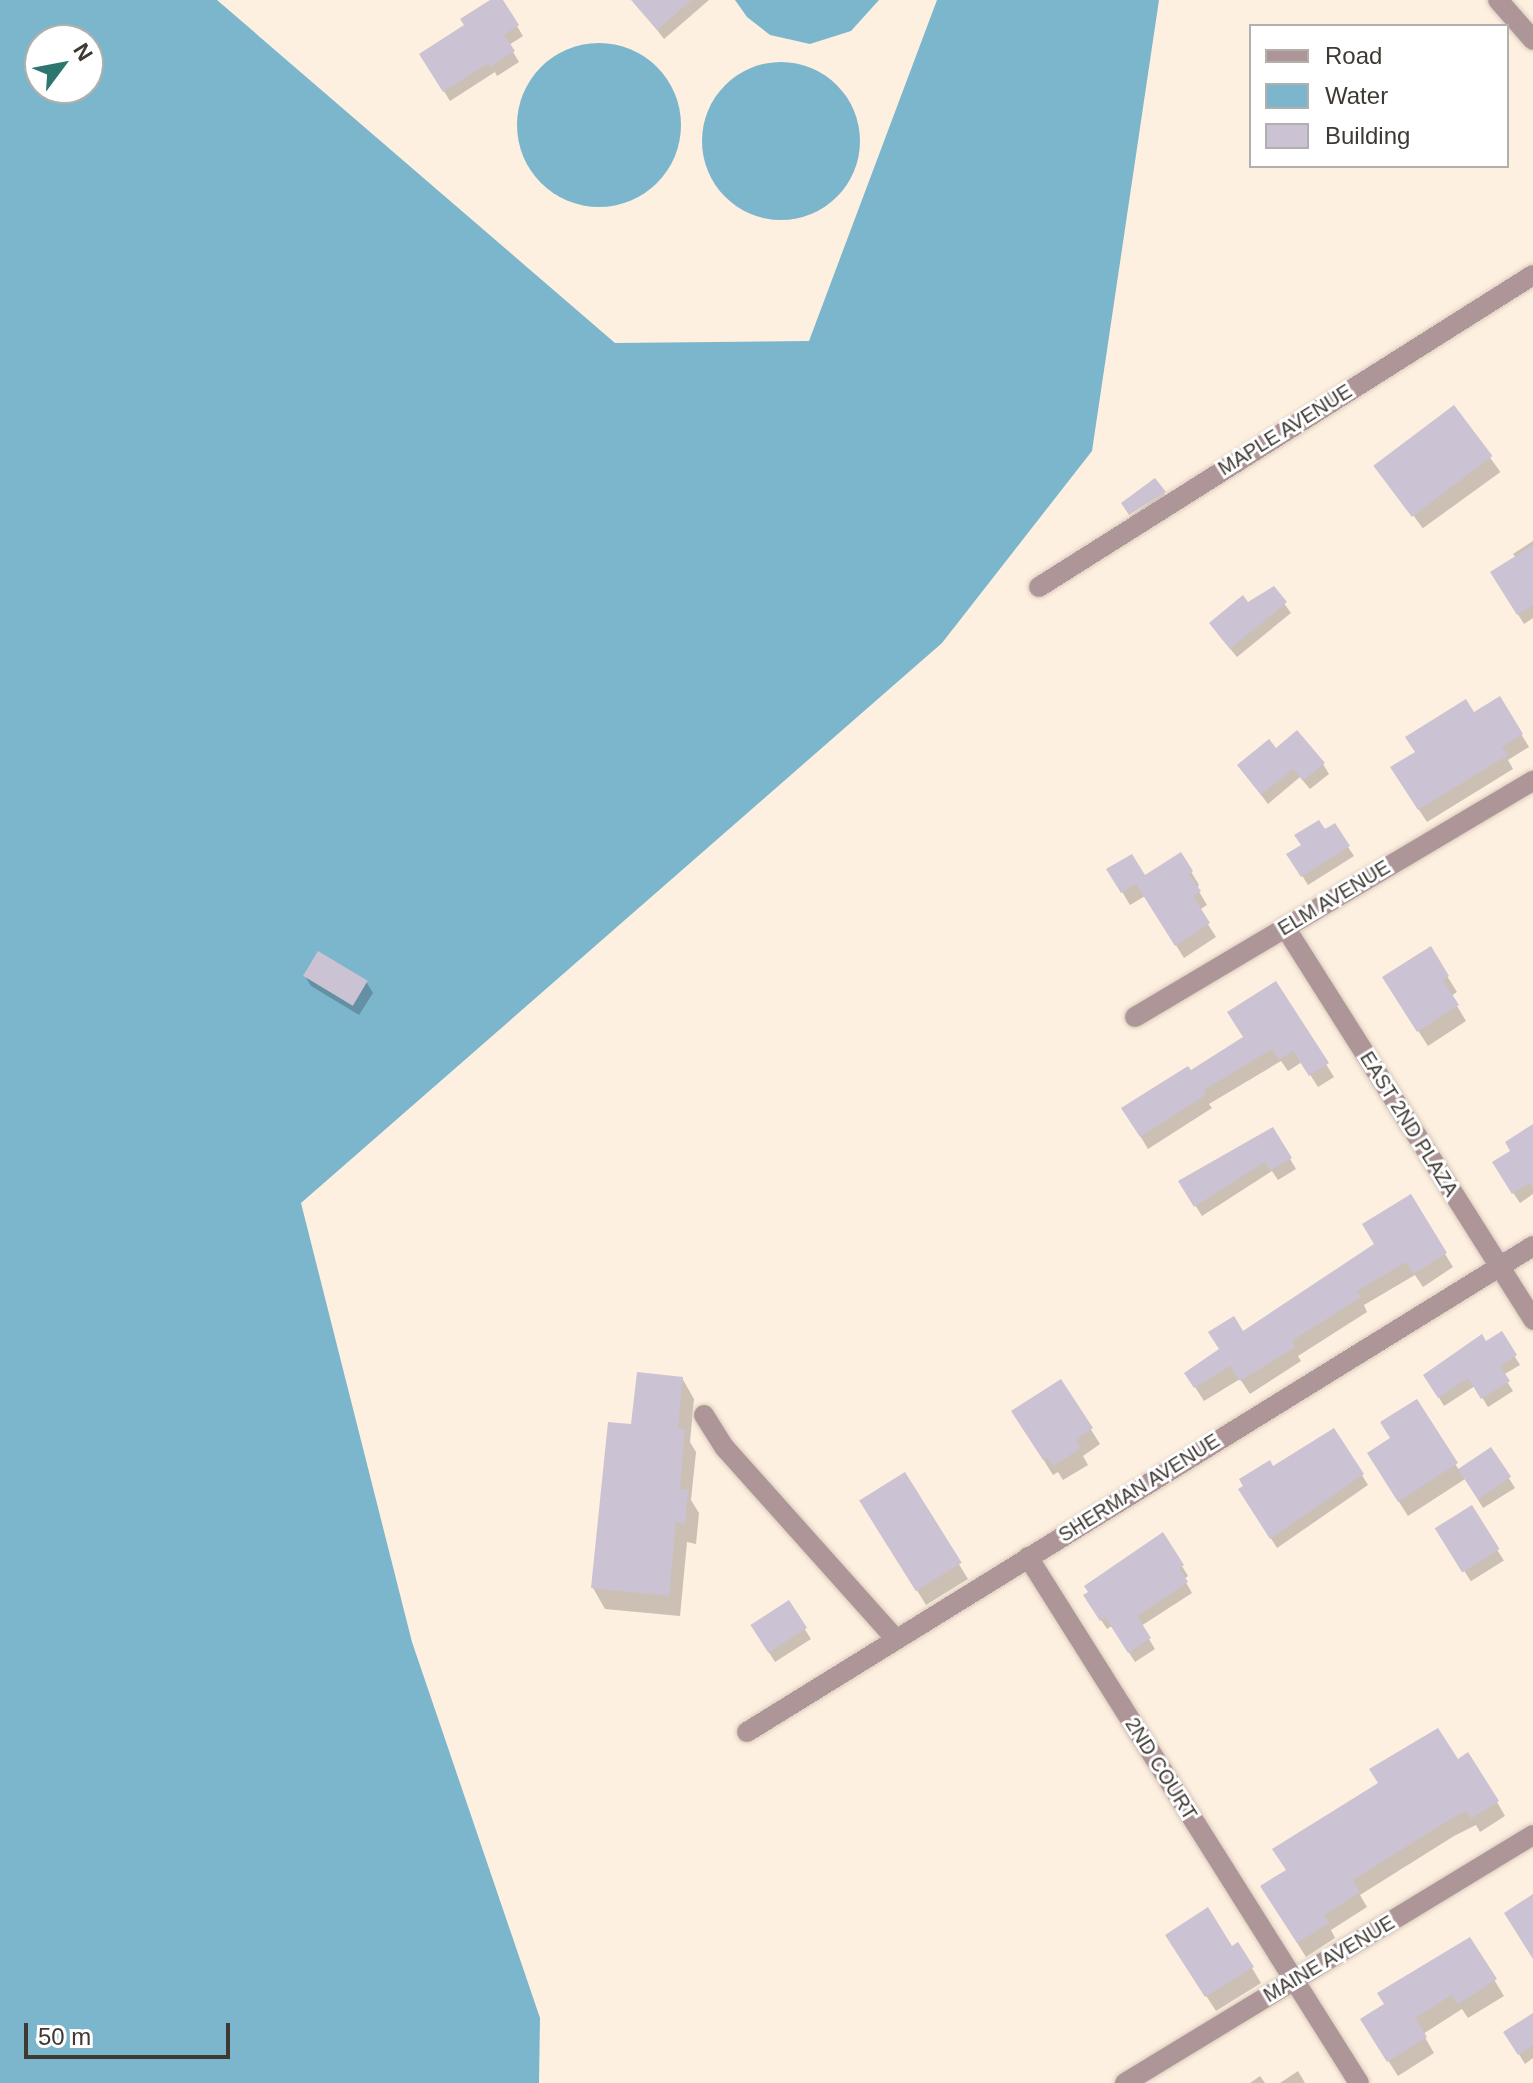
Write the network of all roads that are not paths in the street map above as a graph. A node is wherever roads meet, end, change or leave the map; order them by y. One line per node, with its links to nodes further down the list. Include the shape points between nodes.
1 (1498, 0): 2 (street)
2 (1533, 40)
3 (1533, 275): 4 (street, MAPLE AVENUE)
4 (1039, 587)
5 (1533, 781): 6 (street, ELM AVENUE)
6 (1285, 927): 7 (street, ELM AVENUE); 9 (street, EAST 2ND PLAZA)
7 (1135, 1017)
8 (1533, 1246): 9 (street, SHERMAN AVENUE)
9 (1498, 1267): 10 (street, EAST 2ND PLAZA); 12 (street, SHERMAN AVENUE)
10 (1533, 1320)
11 (704, 1415): 13 (street, via 725,1448)
12 (1028, 1557): 13 (street, SHERMAN AVENUE); 16 (street, 2ND COURT)
13 (896, 1639): 14 (street, SHERMAN AVENUE)
14 (747, 1732)
15 (1533, 1835): 16 (street, MAINE AVENUE)
16 (1295, 1981): 17 (street, MAINE AVENUE); 18 (street, 2ND COURT)
17 (1125, 2083)
18 (1359, 2083)

